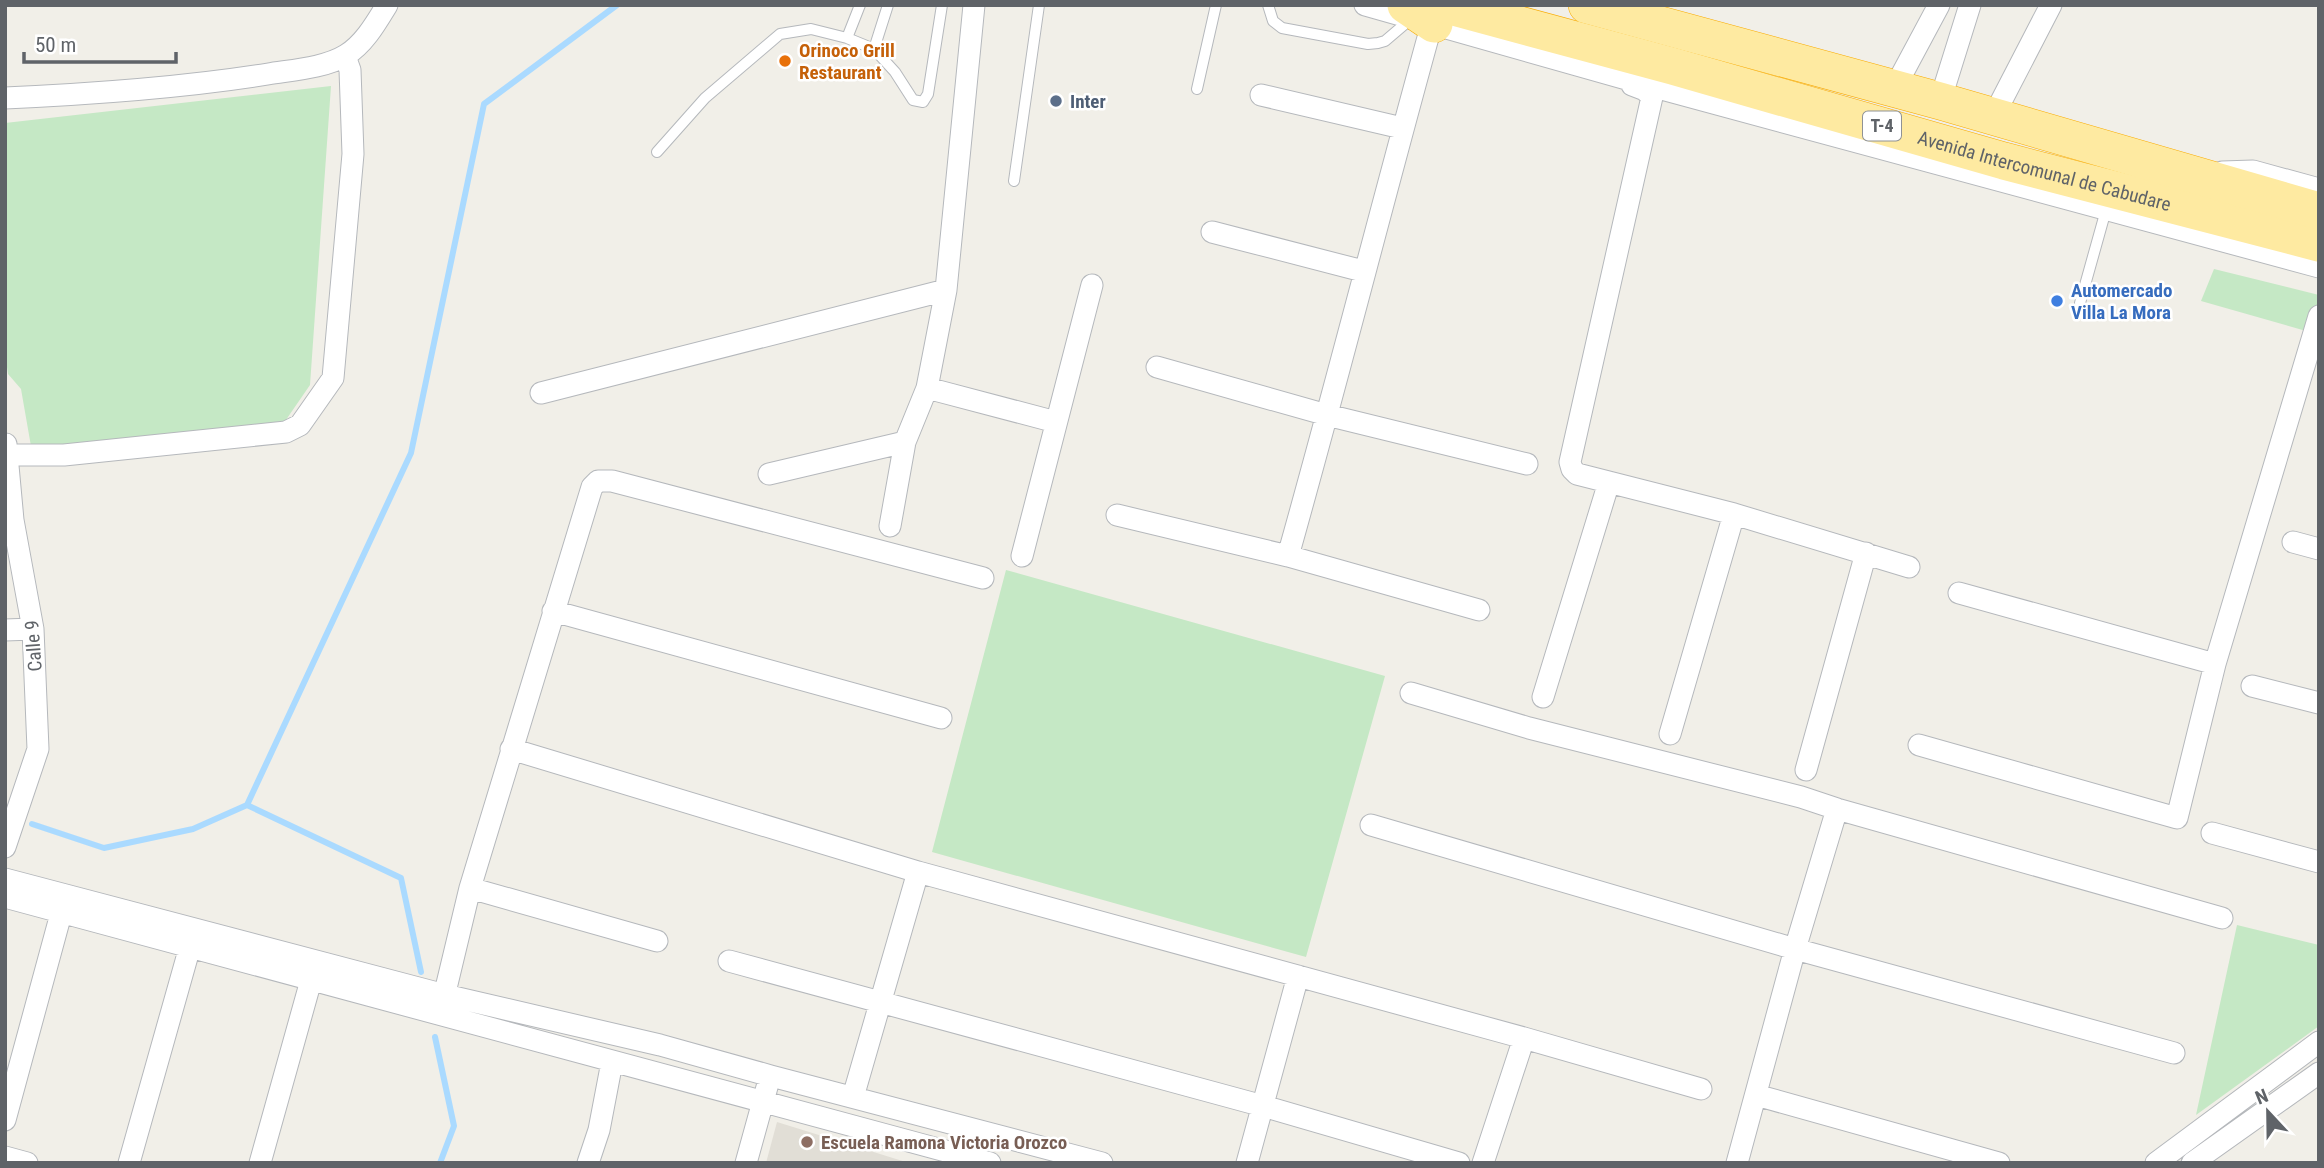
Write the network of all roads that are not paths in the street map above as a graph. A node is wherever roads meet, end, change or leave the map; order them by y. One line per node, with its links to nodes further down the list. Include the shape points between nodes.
1 (387, 5): 19 (street)
2 (860, 5): 16 (lane)
3 (888, 5): 17 (lane)
4 (942, 5): 17 (lane, via 923,102 913,100)
5 (974, 5): 38 (street)
6 (1039, 5): 29 (lane)
7 (1216, 5): 20 (lane)
8 (1268, 5): 14 (lane, via 1273,21 1282,28 1368,44 1385,41)
9 (1365, 5): 14 (street)
10 (1587, 5): 21 (highway, Avenida Intercomunal de Cabudare / T-4)
11 (1939, 5): 15 (street)
12 (1970, 5): 18 (street)
13 (2051, 5): 25 (street)
14 (1426, 17): 26 (street); 31 (street); 34 (highway, Avenida Intercomunal de Cabudare / T-4, via 1672,66); 50 (street, via 1635,86 1652,97 1570,462 1577,474)
15 (1922, 37): 18 (street); 21 (street)
16 (847, 38): 17 (lane); 27 (lane, via 811,29 780,34 705,97)
17 (874, 49)
18 (1954, 52): 24 (street)
19 (345, 55): 23 (street, via 302,68 232,79 107,94); 47 (street, via 350,70 353,154 333,378 300,425 286,432 64,454)
20 (1197, 89)
21 (1894, 89): 24 (highway, Avenida Intercomunal de Cabudare / T-4)
22 (1261, 95): 26 (street)
23 (5, 98)
24 (1940, 101): 25 (highway, Avenida Intercomunal de Cabudare / T-4)
25 (1993, 117): 28 (highway, Avenida Intercomunal de Cabudare / T-4)
26 (1402, 128): 36 (street)
27 (657, 152)
28 (2183, 172): 30 (street, via 2253,171); 32 (highway, Avenida Intercomunal de Cabudare / T-4)
29 (1014, 181)
30 (2319, 189)
31 (2106, 209): 35 (street); 39 (lane)
32 (2319, 211)
33 (1212, 232): 36 (street)
34 (2319, 243)
35 (2319, 267)
36 (1363, 271): 44 (street)
37 (1092, 285): 45 (street)
38 (946, 290): 42 (street); 43 (street)
39 (2080, 303)
40 (2319, 316): 66 (street)
41 (1157, 367): 44 (street)
42 (928, 388): 45 (street); 46 (street)
43 (541, 393)
44 (1327, 415): 48 (street); 58 (street)
45 (1056, 422): 57 (street)
46 (905, 442): 49 (street); 53 (street)
47 (6, 449): 65 (street, Calle 9, via 13,520)
48 (1527, 464)
49 (769, 474)
50 (1609, 482): 52 (street); 69 (street)
51 (1116, 514): 58 (street)
52 (1734, 514): 56 (street); 72 (street)
53 (890, 526)
54 (2293, 542): 55 (street)
55 (2319, 549)
56 (1866, 553): 59 (street); 75 (street)
57 (1022, 555)
58 (1288, 556): 62 (street)
59 (1909, 567)
60 (983, 578): 63 (street, via 604,480 592,487)
61 (1959, 593): 66 (street)
62 (1479, 610)
63 (553, 611): 71 (street); 74 (street)
64 (5, 629): 65 (street)
65 (33, 629): 79 (street, Calle 9, via 38,749)
66 (2215, 664): 73 (street, via 2177,818)
67 (2252, 686): 70 (street)
68 (1411, 693): 76 (street)
69 (1543, 697)
70 (2319, 703)
71 (941, 718)
72 (1670, 734)
73 (1919, 745)
74 (511, 749): 81 (street); 83 (street)
75 (1805, 770)
76 (1837, 809): 86 (street); 89 (street)
77 (1371, 825): 89 (street)
78 (2212, 833): 80 (street)
79 (5, 848)
80 (2319, 862)
81 (918, 872): 92 (street); 93 (street)
82 (5, 879): 85 (street)
83 (470, 888): 88 (street); 94 (street)
84 (5, 897): 85 (street)
85 (63, 903): 87 (street); 106 (street)
86 (2222, 918)
87 (192, 938): 91 (street); 109 (street)
88 (657, 941)
89 (1795, 949): 97 (street); 102 (street)
90 (729, 961): 93 (street)
91 (314, 970): 94 (street); 110 (street)
92 (1297, 976): 95 (street); 105 (street)
93 (880, 1001): 103 (street); 105 (street)
94 (442, 1005): 98 (street); 100 (street, via 660,1045)
95 (1524, 1038): 101 (street); 117 (street)
96 (2319, 1042): 120 (street)
97 (2174, 1053)
98 (612, 1062): 104 (street); 111 (street)
99 (2319, 1073): 121 (street)
100 (771, 1076): 103 (street); 104 (street)
101 (1701, 1089)
102 (1756, 1095): 118 (street); 119 (street)
103 (853, 1097): 114 (street)
104 (763, 1101): 112 (street); 113 (street)
105 (1263, 1106): 115 (street); 116 (street)
106 (5, 1120)
107 (5, 1157): 108 (street)
108 (27, 1163)
109 (129, 1163)
110 (260, 1163)
111 (588, 1163)
112 (746, 1163)
113 (990, 1163)
114 (1102, 1163)
115 (1247, 1163)
116 (1459, 1163)
117 (1483, 1163)
118 (1737, 1163)
119 (1999, 1163)
120 (2156, 1163)
121 (2192, 1163)

